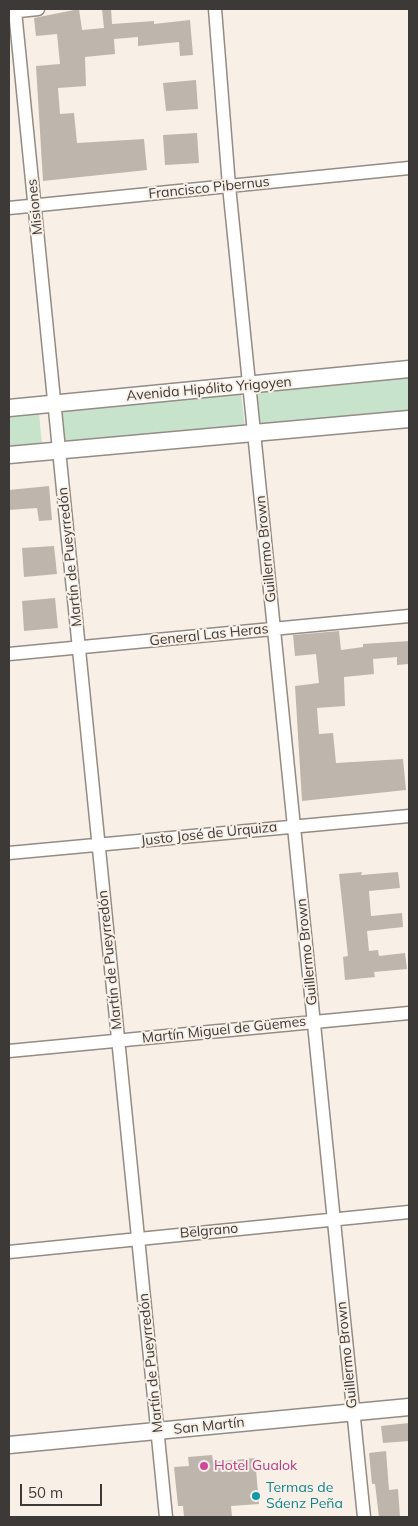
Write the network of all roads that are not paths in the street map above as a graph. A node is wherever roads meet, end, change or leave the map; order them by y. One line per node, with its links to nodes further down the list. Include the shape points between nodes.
1 (38, 9): 3 (street)
2 (215, 9): 5 (street, Guillermo Brown)
3 (12, 11): 6 (street, Misiones)
4 (409, 168): 5 (street, Francisco Pibernus)
5 (229, 186): 6 (street, Francisco Pibernus); 9 (street, Guillermo Brown)
6 (34, 205): 7 (street, Francisco Pibernus); 10 (street, Misiones)
7 (9, 208)
8 (409, 369): 9 (main road, Avenida Hipólito Yrigoyen)
9 (250, 386): 10 (main road, Avenida Hipólito Yrigoyen); 13 (street, Guillermo Brown)
10 (54, 404): 11 (main road, Avenida Hipólito Yrigoyen); 14 (street, Martín de Pueyrredón)
11 (9, 408)
12 (409, 419): 13 (main road)
13 (254, 434): 14 (main road); 17 (street, Guillermo Brown)
14 (59, 450): 15 (main road); 18 (street, Martín de Pueyrredón)
15 (9, 455)
16 (409, 616): 17 (street, General Las Heras)
17 (274, 628): 18 (street, General Las Heras); 21 (street, Guillermo Brown)
18 (79, 648): 19 (street, General Las Heras); 22 (street, Martín de Pueyrredón)
19 (9, 654)
20 (409, 816): 21 (street, Justo José de Urquiza)
21 (294, 825): 22 (street, Justo José de Urquiza); 25 (street, Guillermo Brown)
22 (99, 844): 23 (street, Justo José de Urquiza); 26 (street, Martín de Pueyrredón)
23 (9, 853)
24 (409, 1013): 25 (street, Martín Miguel de Güemes)
25 (314, 1021): 26 (street, Martín Miguel de Güemes); 29 (street, Guillermo Brown)
26 (118, 1040): 27 (street, Martín Miguel de Güemes); 30 (street, Martín de Pueyrredón)
27 (9, 1050)
28 (409, 1212): 29 (street, Belgrano)
29 (334, 1220): 30 (street, Belgrano); 33 (street, Guillermo Brown)
30 (138, 1238): 31 (street, Belgrano); 34 (street, Martín de Pueyrredón)
31 (9, 1252)
32 (409, 1407): 33 (main road, San Martín)
33 (353, 1412): 34 (main road, San Martín); 37 (street, Guillermo Brown)
34 (157, 1431): 35 (main road, San Martín); 36 (street, Martín de Pueyrredón)
35 (9, 1445)
36 (166, 1517)
37 (364, 1517)

